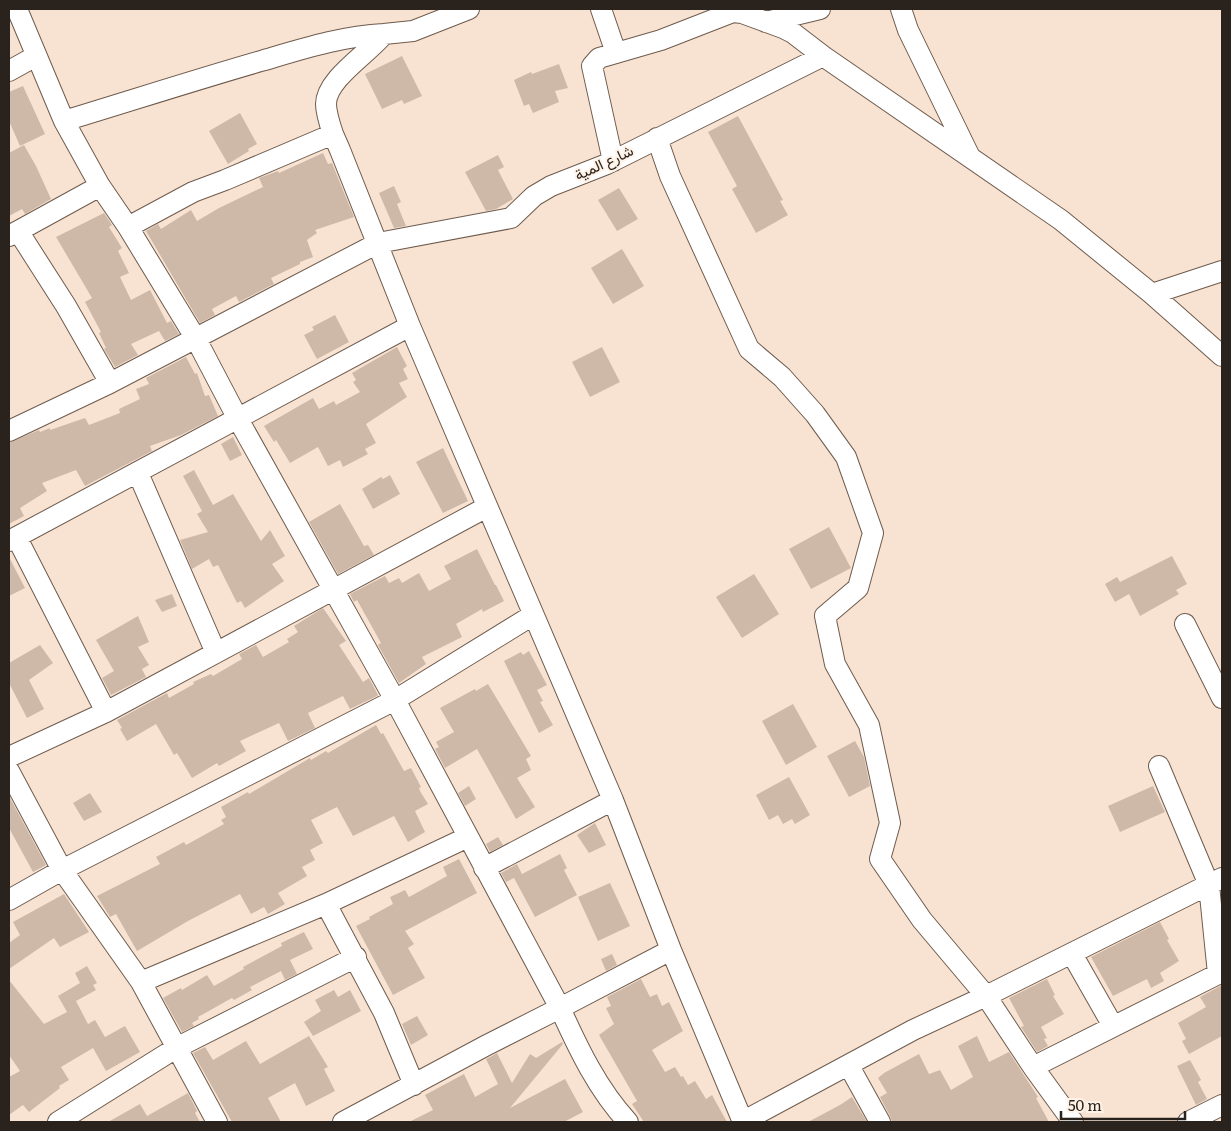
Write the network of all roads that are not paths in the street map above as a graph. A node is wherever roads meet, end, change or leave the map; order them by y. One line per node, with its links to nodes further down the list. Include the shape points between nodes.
1 (17, 9): 10 (street)
2 (469, 9): 8 (street, via 413,31)
3 (601, 9): 9 (street)
4 (820, 9): 7 (street)
5 (901, 9): 16 (street, via 908,30)
6 (732, 10): 7 (street); 9 (street, via 661,40)
7 (766, 22): 11 (street, via 793,33)
8 (384, 34): 13 (street, via 331,41); 14 (street, via 334,82 326,103)
9 (616, 53): 17 (street, via 599,58 592,66)
10 (36, 56): 12 (street); 13 (street)
11 (823, 56): 15 (street, شارع المية); 16 (street)
12 (9, 70)
13 (64, 121): 18 (street)
14 (333, 134): 19 (street, via 192,192); 21 (street)
15 (657, 138): 17 (street, شارع المية); 55 (street, via 670,176 750,349 782,377 815,414 846,457 874,533 858,588 825,616 835,664 869,725 890,823 880,859 922,920)
16 (970, 157): 23 (street, via 1061,220)
17 (613, 161): 21 (street, شارع المية, via 551,186 534,196 511,218)
18 (100, 186): 19 (street); 20 (street)
19 (128, 227): 25 (street)
20 (13, 233): 27 (street, via 66,306)
21 (378, 243): 24 (street); 25 (street, شارع المية)
22 (1222, 271): 23 (street)
23 (1152, 294): 26 (street)
24 (410, 326): 28 (street); 31 (street)
25 (196, 339): 27 (street, شارع المية); 28 (street)
26 (1222, 356)
27 (110, 383): 29 (street, شارع المية)
28 (238, 419): 30 (street); 33 (street)
29 (9, 431)
30 (138, 473): 32 (street); 36 (street)
31 (487, 507): 33 (street); 34 (street)
32 (13, 540): 39 (street)
33 (334, 590): 36 (street); 38 (street)
34 (533, 615): 38 (street); 43 (street)
35 (1185, 624): 37 (street)
36 (216, 653): 39 (street)
37 (1222, 698)
38 (395, 700): 44 (street); 46 (street)
39 (106, 712): 40 (street)
40 (9, 756)
41 (1159, 766): 47 (street)
42 (9, 772): 46 (street)
43 (613, 800): 45 (street); 50 (street)
44 (468, 837): 45 (street); 49 (street)
45 (484, 868): 56 (street)
46 (62, 870): 48 (street); 54 (street)
47 (1216, 882): 51 (street); 53 (street)
48 (9, 900)
49 (326, 904): 52 (street); 54 (street)
50 (671, 950): 56 (street); 67 (street)
51 (1072, 954): 55 (street); 57 (street)
52 (356, 957): 58 (street); 61 (street)
53 (1220, 973): 57 (street)
54 (141, 982): 58 (street)
55 (986, 996): 59 (street, via 913,1030); 60 (street)
56 (560, 1008): 61 (street); 63 (street)
57 (1113, 1026): 60 (street)
58 (176, 1048): 64 (street); 65 (street)
59 (849, 1066): 67 (street); 68 (street)
60 (1033, 1067): 69 (street)
61 (414, 1085): 66 (street)
62 (1222, 1105): 70 (street)
63 (619, 1120)
64 (58, 1122)
65 (217, 1122)
66 (342, 1122)
67 (743, 1122)
68 (880, 1122)
69 (1073, 1122)
70 (1188, 1122)

